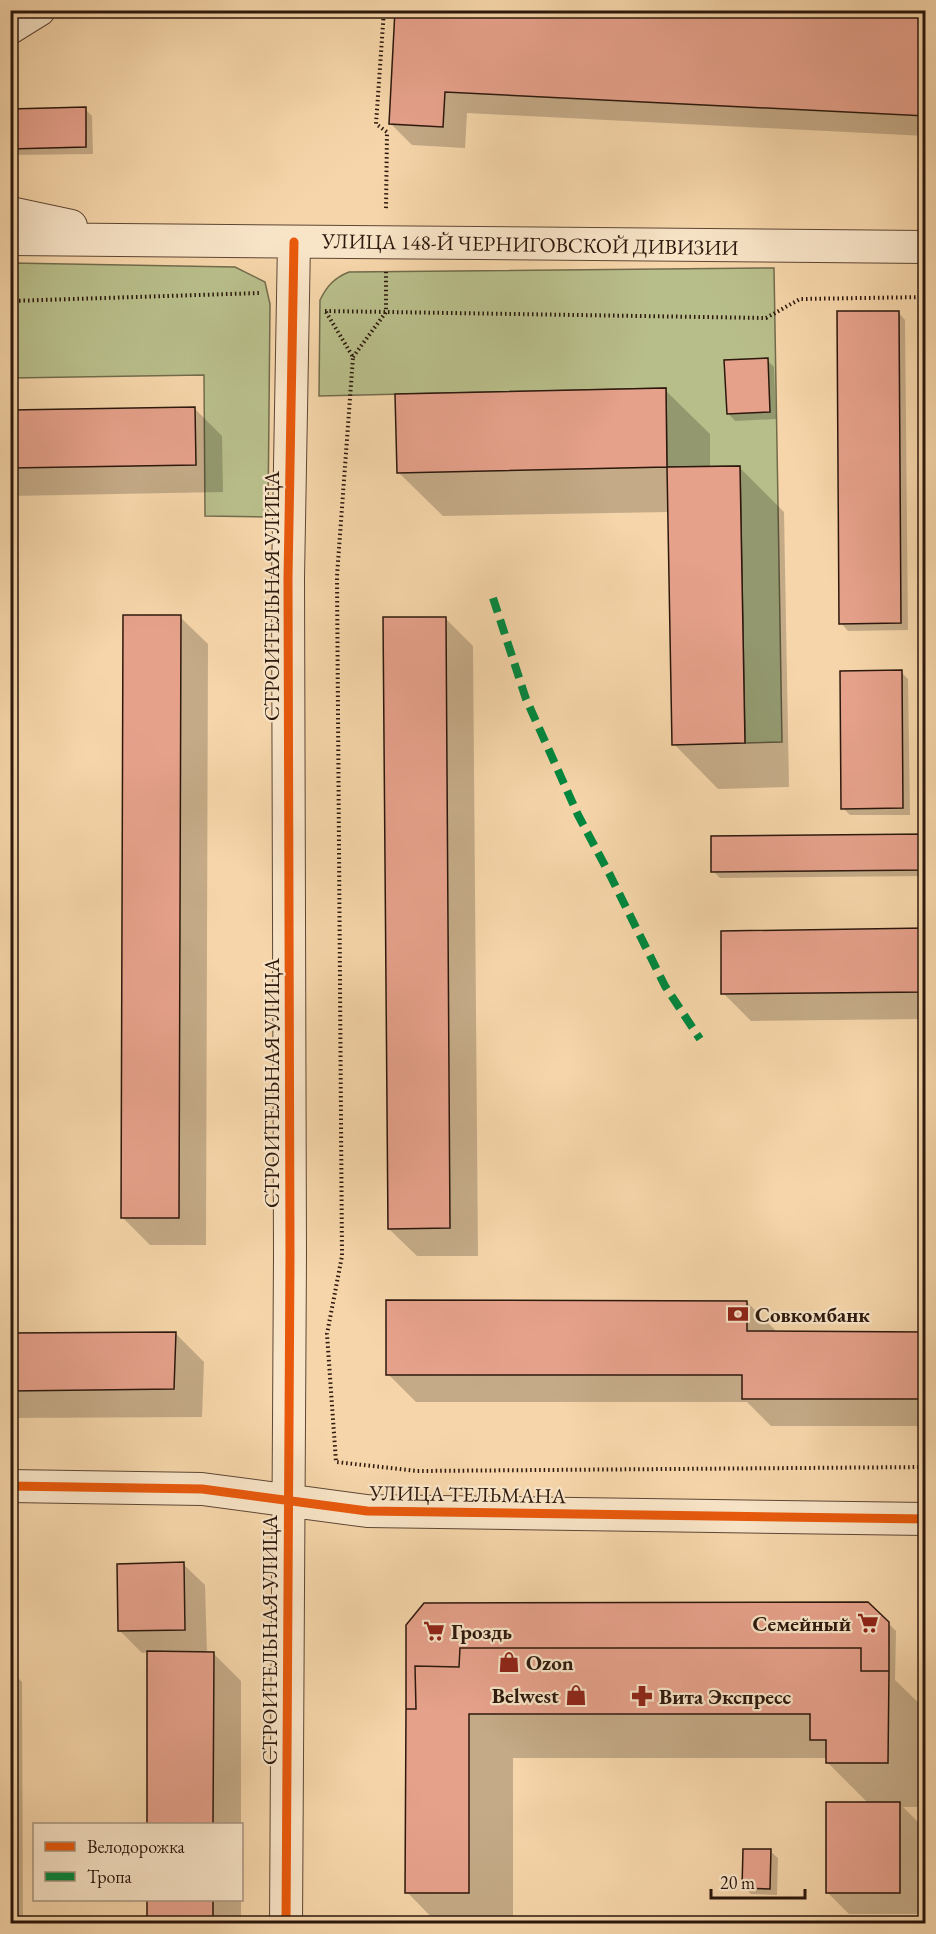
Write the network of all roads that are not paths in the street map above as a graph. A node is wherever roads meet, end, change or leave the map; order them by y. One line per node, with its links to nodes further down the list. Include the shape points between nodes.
1 (39, 10): 2 (street)
2 (10, 28)
3 (10, 213): 5 (street, УЛИЦА 148-Й ЧЕРНИГОВСКОЙ ДИВИЗИИ)
4 (10, 239): 5 (street, УЛИЦА 148-Й ЧЕРНИГОВСКОЙ ДИВИЗИИ)
5 (134, 240): 6 (street, УЛИЦА 148-Й ЧЕРНИГОВСКОЙ ДИВИЗИИ)
6 (294, 242): 7 (street, УЛИЦА 148-Й ЧЕРНИГОВСКОЙ ДИВИЗИИ); 9 (street, СТРОИТЕЛЬНАЯ УЛИЦА, via 288,578)
7 (926, 247)
8 (10, 1486): 9 (street, УЛИЦА ТЕЛЬМАНА, via 202,1489)
9 (288, 1500): 10 (street, УЛИЦА ТЕЛЬМАНА, via 367,1511); 11 (street, СТРОИТЕЛЬНАЯ УЛИЦА)
10 (926, 1519)
11 (286, 1923)

